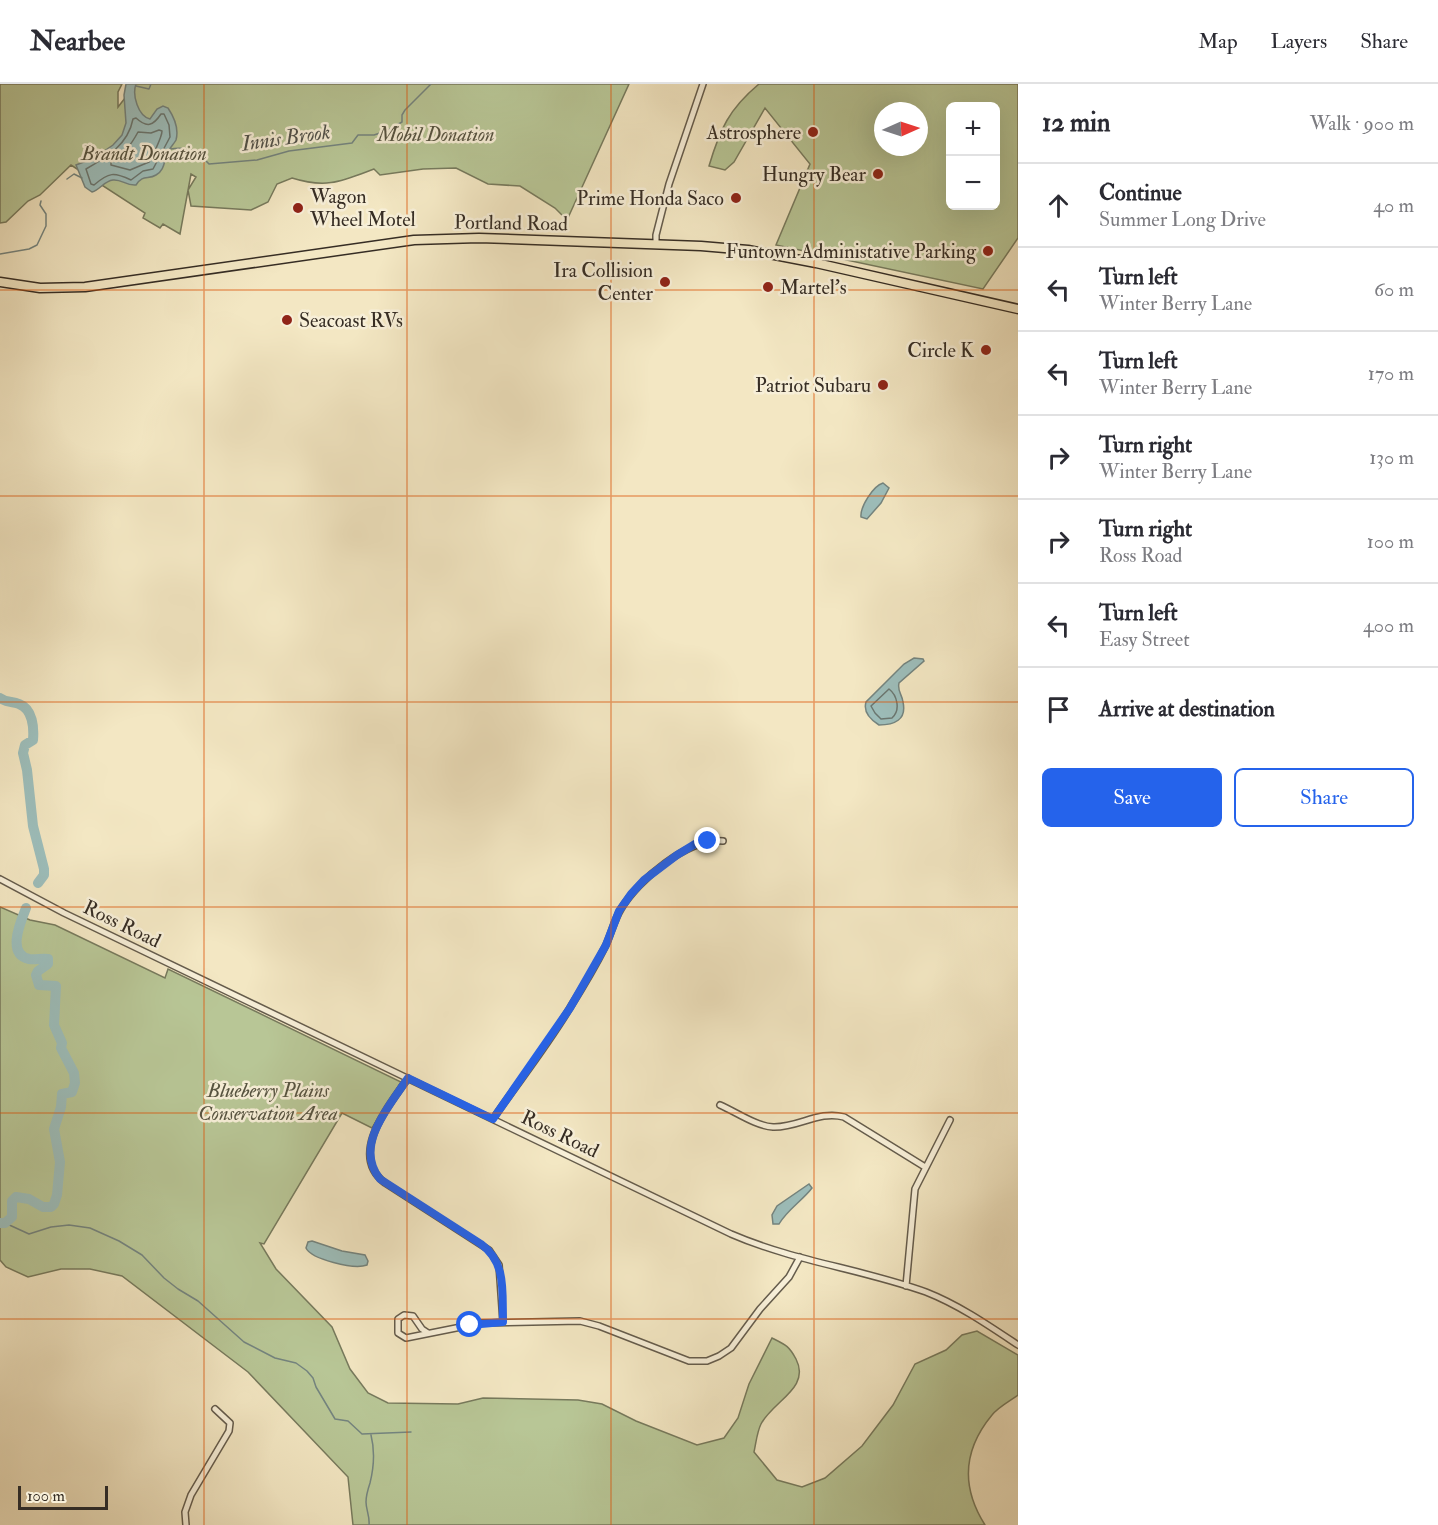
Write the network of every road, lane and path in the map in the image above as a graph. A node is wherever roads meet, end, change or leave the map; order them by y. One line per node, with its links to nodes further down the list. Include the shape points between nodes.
1 (703, 84): 2 (street, via 669,184)
2 (656, 244): 3 (main road, Portland Road, via 429,239 85,287 40,288); 4 (main road, Portland Road, via 772,254)
3 (0, 282)
4 (1018, 309)
5 (723, 841): 9 (street, via 690,847 634,890 619,911 606,945 570,1008)
6 (0, 879): 7 (street, Ross Road)
7 (408, 1078): 9 (street, Ross Road); 14 (street, via 372,1138 372,1166 385,1183 489,1250 499,1265)
8 (720, 1105): 11 (street, via 774,1127 818,1116 844,1117)
9 (493, 1119): 12 (street, Ross Road, via 737,1236)
10 (950, 1120): 11 (street)
11 (925, 1167): 13 (street, via 914,1199)
12 (800, 1257): 13 (street, Ross Road); 14 (street, via 789,1277 731,1348 707,1361 689,1361 589,1323)
13 (906, 1286): 16 (street, Ross Road, via 956,1306)
14 (503, 1322): 15 (street)
15 (428, 1333): 15 (street, via 402,1336 397,1328 398,1319 405,1314 413,1316)
16 (1018, 1345)
17 (215, 1409): 18 (street, via 228,1419 230,1431 191,1495 186,1506)
18 (186, 1525)

